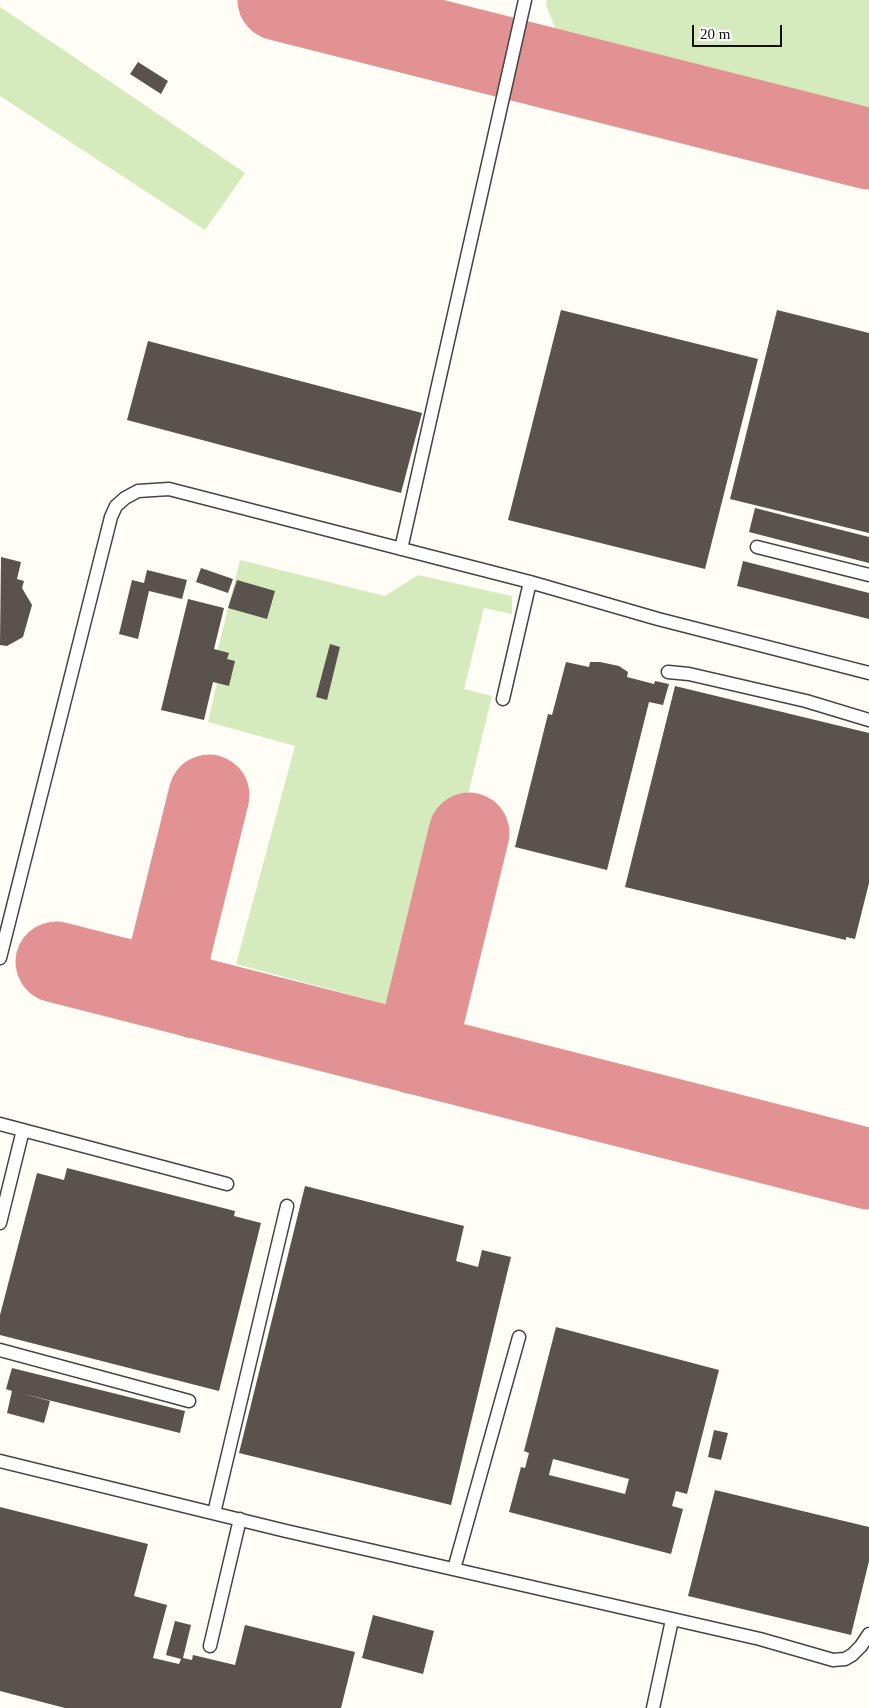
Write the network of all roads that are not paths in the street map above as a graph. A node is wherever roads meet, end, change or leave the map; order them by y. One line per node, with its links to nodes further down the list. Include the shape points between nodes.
1 (525, 0): 3 (lane)
2 (757, 547): 4 (lane)
3 (401, 549): 5 (lane); 10 (lane, via 169,489 138,491 116,506)
4 (869, 575)
5 (530, 582): 7 (lane); 8 (lane)
6 (668, 672): 9 (lane, via 806,700)
7 (869, 674)
8 (503, 698)
9 (869, 720)
10 (0, 958)
11 (0, 1124): 12 (lane)
12 (22, 1130): 13 (lane); 15 (lane)
13 (227, 1184)
14 (286, 1206): 20 (lane)
15 (0, 1224)
16 (519, 1337): 22 (lane)
17 (0, 1350): 18 (lane)
18 (189, 1401)
19 (0, 1461): 20 (lane)
20 (214, 1513): 21 (lane)
21 (240, 1520): 22 (lane); 25 (lane)
22 (454, 1569): 23 (lane)
23 (672, 1620): 24 (lane, via 760,1639 833,1660 852,1655); 26 (lane)
24 (869, 1634)
25 (210, 1646)
26 (652, 1708)

